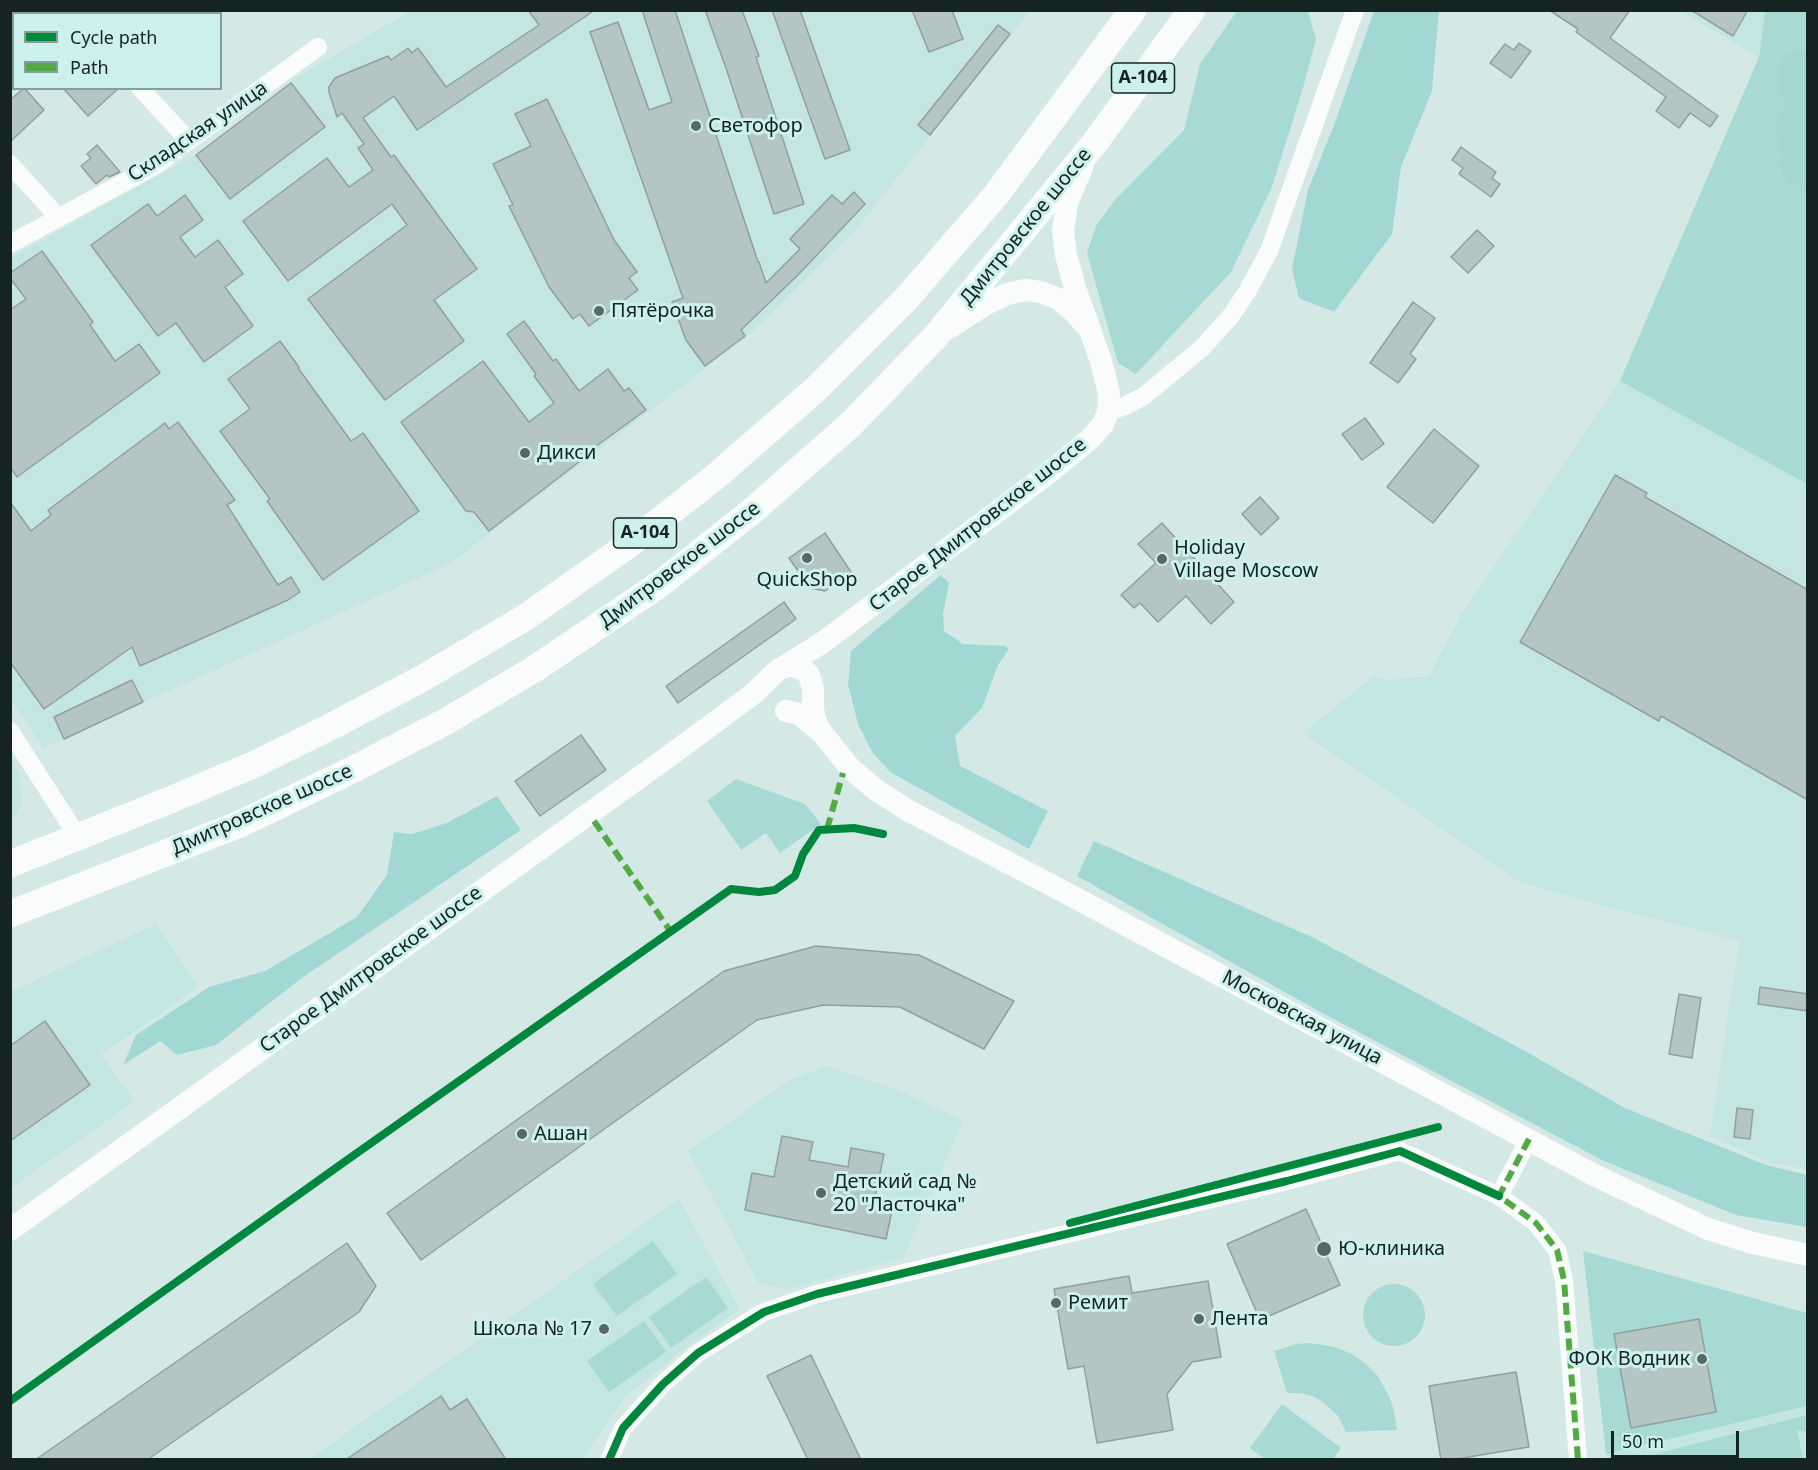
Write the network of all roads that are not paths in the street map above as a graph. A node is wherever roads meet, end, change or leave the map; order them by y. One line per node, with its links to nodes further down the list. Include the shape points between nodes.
1 (1133, 10): 21 (highway, А-104, via 996,195 906,299 816,389 640,536 526,617 413,684 255,764)
2 (1192, 10): 7 (highway, Дмитровское шоссе / А-104)
3 (1355, 10): 13 (street, via 1269,251 1246,292 1230,318 1202,348 1144,396)
4 (318, 47): 6 (street, Складская улица)
5 (142, 90): 6 (street)
6 (189, 141): 9 (street, Складская улица, via 156,165)
7 (1093, 145): 11 (main road, А-104, via 1067,203 1063,231 1066,255); 12 (highway, Дмитровское шоссе / А-104)
8 (10, 164): 9 (street)
9 (59, 218): 10 (street, Складская улица)
10 (10, 244)
11 (1091, 331): 12 (main road, А-104, via 1059,299 1025,290 986,304); 13 (main road, А-104, via 1109,393)
12 (936, 336): 23 (highway, Дмитровское шоссе / А-104, via 851,424 751,512 660,584 536,668 354,770 249,819)
13 (1108, 412): 14 (main road, Старое Дмитровское шоссе, via 1091,438 1050,472)
14 (822, 643): 15 (main road, Старое Дмитровское шоссе); 16 (main road, Старое Дмитровское шоссе, via 813,656)
15 (777, 673): 16 (main road, via 798,667); 17 (main road, via 768,693); 18 (main road, Старое Дмитровское шоссе)
16 (811, 685): 17 (main road, Старое Дмитровское шоссе, via 810,700 800,709); 20 (main road, Московская улица, via 815,720)
17 (780, 707): 18 (main road, Старое Дмитровское шоссе, via 749,702); 20 (main road, Московская улица, via 799,714)
18 (732, 710): 26 (main road, Старое Дмитровское шоссе)
19 (10, 731): 21 (street)
20 (823, 734): 24 (main road, Московская улица, via 850,768 909,811)
21 (78, 837): 22 (highway, А-104)
22 (10, 864)
23 (10, 914)
24 (1529, 1139): 25 (street); 27 (main road, Московская улица, via 1708,1229)
25 (1499, 1196): 28 (street, via 1400,1151 806,1298 764,1312 698,1353 623,1428); 29 (street, via 1536,1223 1557,1250 1564,1280)
26 (10, 1230)
27 (1808, 1255)
28 (609, 1460)
29 (1578, 1460)

